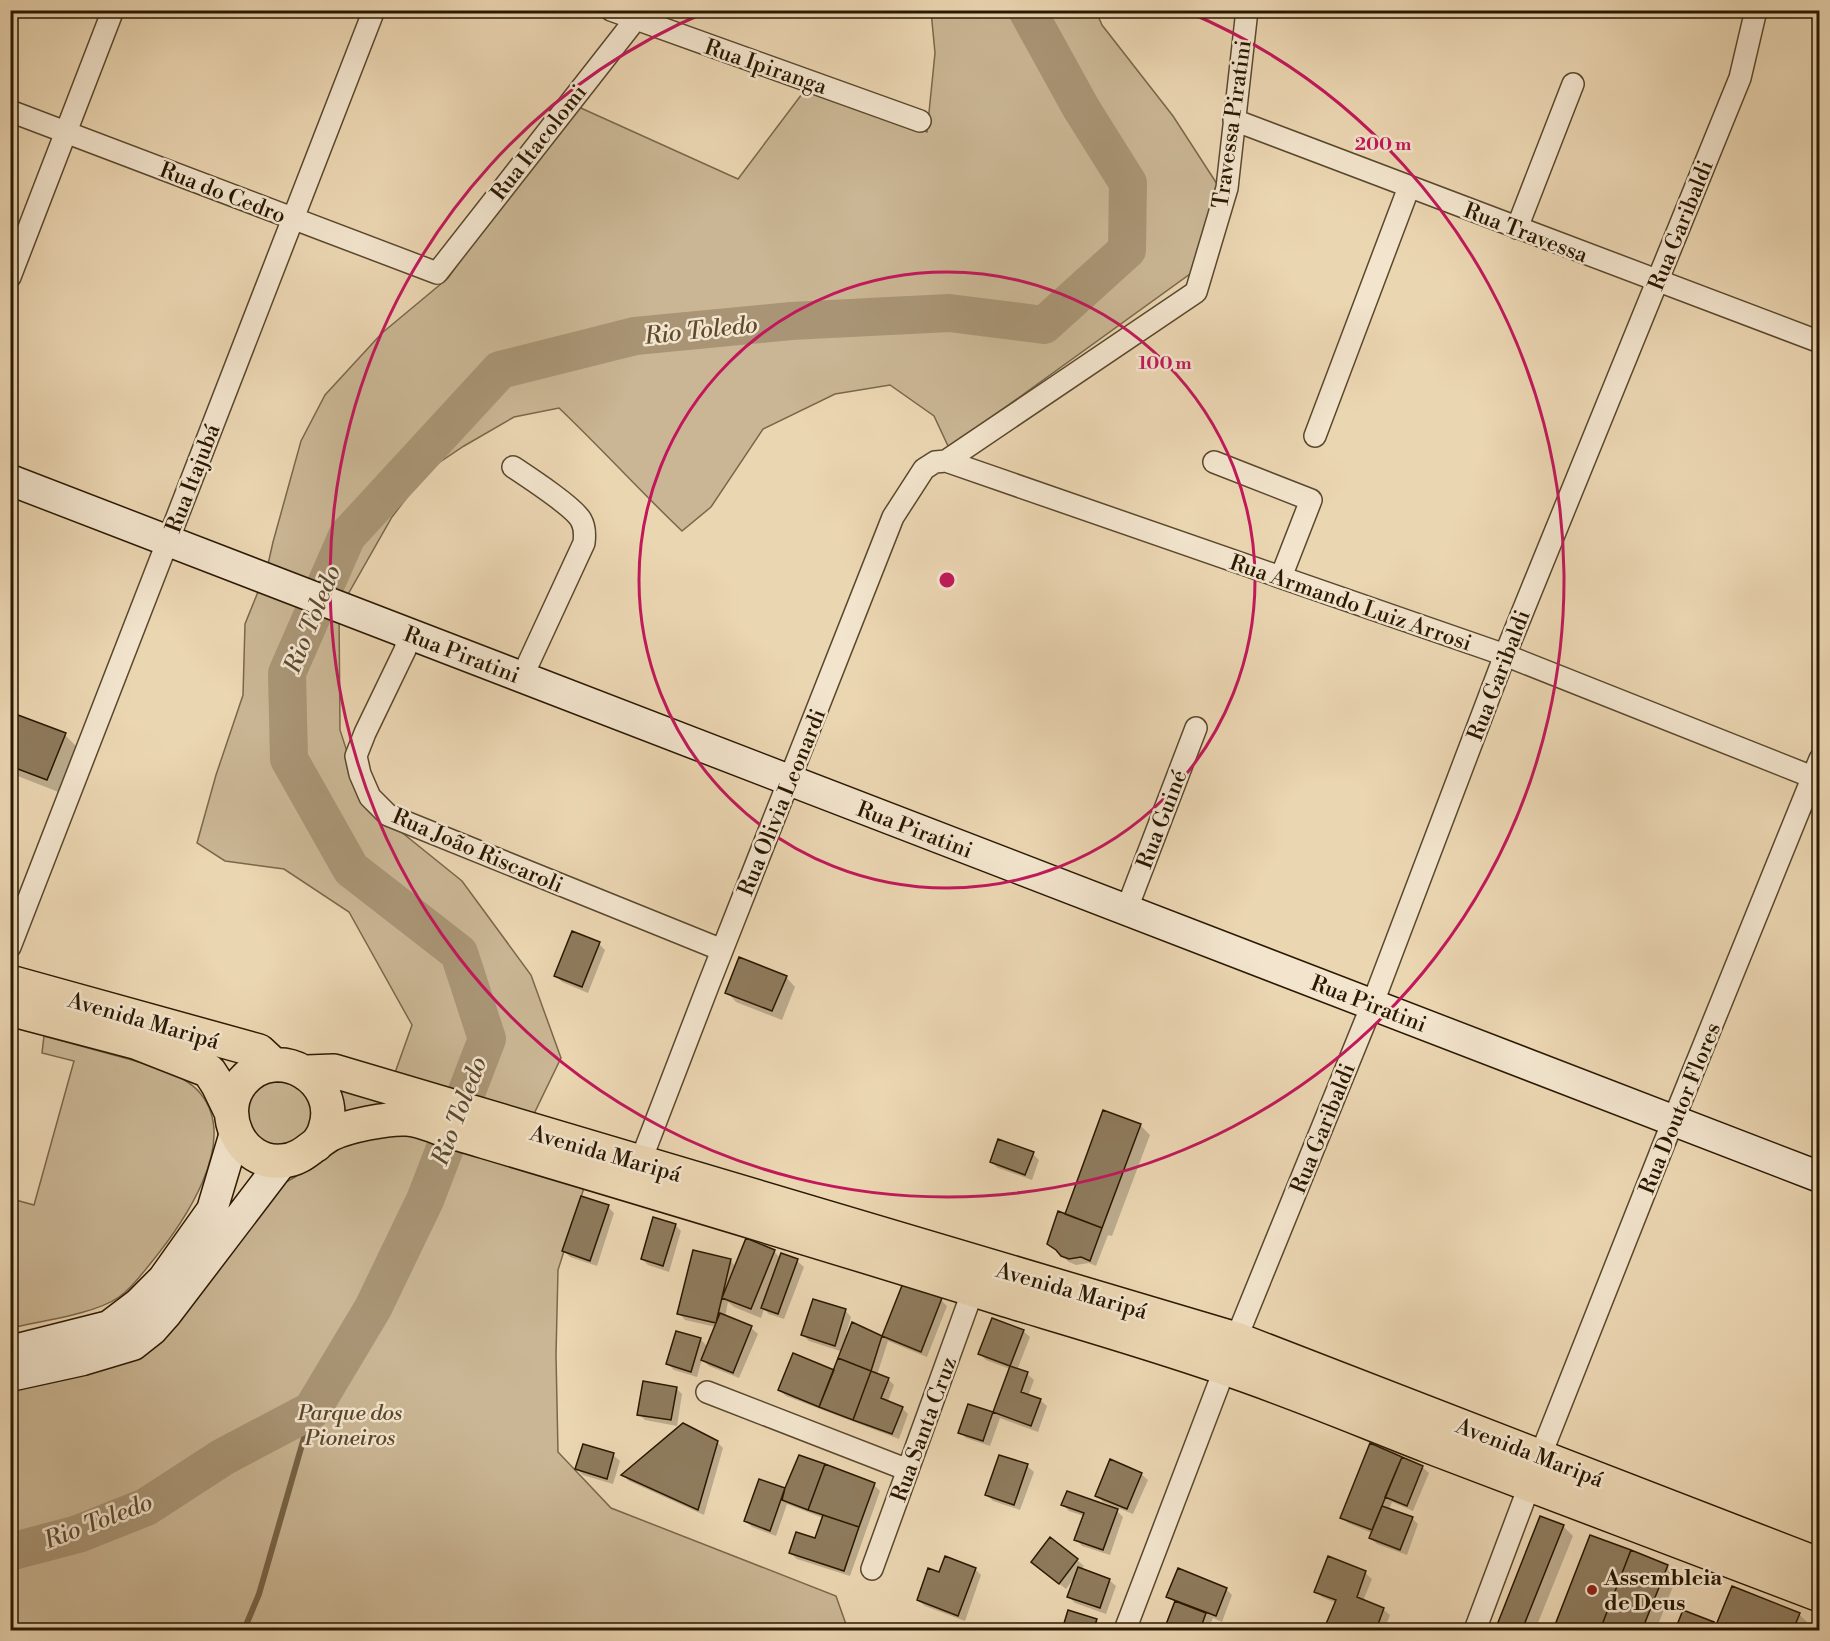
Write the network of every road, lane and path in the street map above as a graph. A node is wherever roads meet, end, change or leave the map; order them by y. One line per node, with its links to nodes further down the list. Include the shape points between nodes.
1 (113, 10): 11 (street)
2 (374, 10): 13 (street, Rua Itajubá)
3 (611, 10): 6 (street, Rua Ipiranga)
4 (1247, 10): 9 (street, Travessa Piratini)
5 (1756, 10): 17 (street, Rua Garibaldi, via 1740,78)
6 (636, 15): 10 (street, Rua Ipiranga); 15 (street, Rua Itacolomi)
7 (1573, 84): 14 (street)
8 (10, 111): 11 (street, Rua do Cedro)
9 (1234, 120): 12 (street, Rua Travessa); 20 (street, Travessa Piratini, via 1227,188 1196,292)
10 (920, 121)
11 (66, 132): 13 (street, Rua do Cedro); 16 (street)
12 (1409, 187): 14 (street, Rua Travessa); 19 (street)
13 (293, 219): 15 (street, Rua do Cedro); 24 (street, Rua Itajubá)
14 (1516, 228): 17 (street, Rua Travessa)
15 (436, 273)
16 (10, 277)
17 (1658, 280): 18 (street, Rua Travessa); 27 (street, Rua Garibaldi)
18 (1820, 342)
19 (1316, 436)
20 (946, 461): 25 (street, Rua Armando Luiz Arrosi); 31 (street, Rua Olivia Leonardi, via 924,469 894,517)
21 (1214, 462): 25 (street, via 1311,500)
22 (513, 467): 28 (street, via 570,509 580,518 585,531 584,543)
23 (10, 480): 24 (street, Rua Piratini)
24 (168, 541): 26 (street, Rua Piratini); 33 (street, Rua Itajubá)
25 (1281, 577): 27 (street, Rua Armando Luiz Arrosi)
26 (409, 633): 28 (street, Rua Piratini); 34 (street, Rua João Riscaroli, via 405,650 356,756 370,797 388,815)
27 (1505, 655): 30 (street, Rua Armando Luiz Arrosi); 36 (street, Rua Garibaldi)
28 (522, 677): 31 (street, Rua Piratini)
29 (1196, 728): 32 (street, Rua Guiné)
30 (1817, 772): 41 (street, Rua Doutor Flores)
31 (789, 780): 32 (street, Rua Piratini); 34 (street, Rua Olivia Leonardi)
32 (1126, 911): 36 (street, Rua Piratini)
33 (10, 946)
34 (722, 950): 45 (street, Rua Olivia Leonardi)
35 (10, 982): 38 (main road, Avenida Maripá, via 259,1052)
36 (1372, 1005): 41 (street, Rua Piratini); 49 (street, Rua Garibaldi)
37 (10, 1009): 42 (main road, Avenida Maripá, via 135,1042 209,1071)
38 (274, 1065): 39 (main road); 42 (main road, via 256,1070 243,1081 234,1095)
39 (307, 1072): 40 (main road, Avenida Maripá, via 334,1071); 43 (main road, via 326,1098 328,1114 325,1131)
40 (414, 1108): 43 (main road, Avenida Maripá, via 330,1135); 45 (main road, Avenida Maripá)
41 (1673, 1121): 46 (street, Rua Piratini); 53 (street, Rua Doutor Flores)
42 (233, 1122): 44 (main road, via 238,1139 250,1152); 48 (street, via 212,1210 163,1279 109,1326)
43 (316, 1145): 44 (main road, via 303,1156)
44 (282, 1162): 50 (street, via 172,1306 133,1345)
45 (636, 1174): 47 (main road, Avenida Maripá)
46 (1820, 1177)
47 (978, 1277): 49 (main road, Avenida Maripá); 52 (street, Rua Santa Cruz)
48 (10, 1351)
49 (1230, 1353): 53 (main road, Avenida Maripá); 57 (street, Rua Garibaldi)
50 (10, 1376)
51 (707, 1392): 52 (street)
52 (908, 1470): 55 (street, Rua Santa Cruz)
53 (1535, 1471): 54 (main road, Avenida Maripá); 56 (main road, Avenida Maripá); 58 (street, Rua Doutor Flores)
54 (1820, 1564)
55 (872, 1569)
56 (1820, 1595)
57 (1125, 1630)
58 (1475, 1630)

